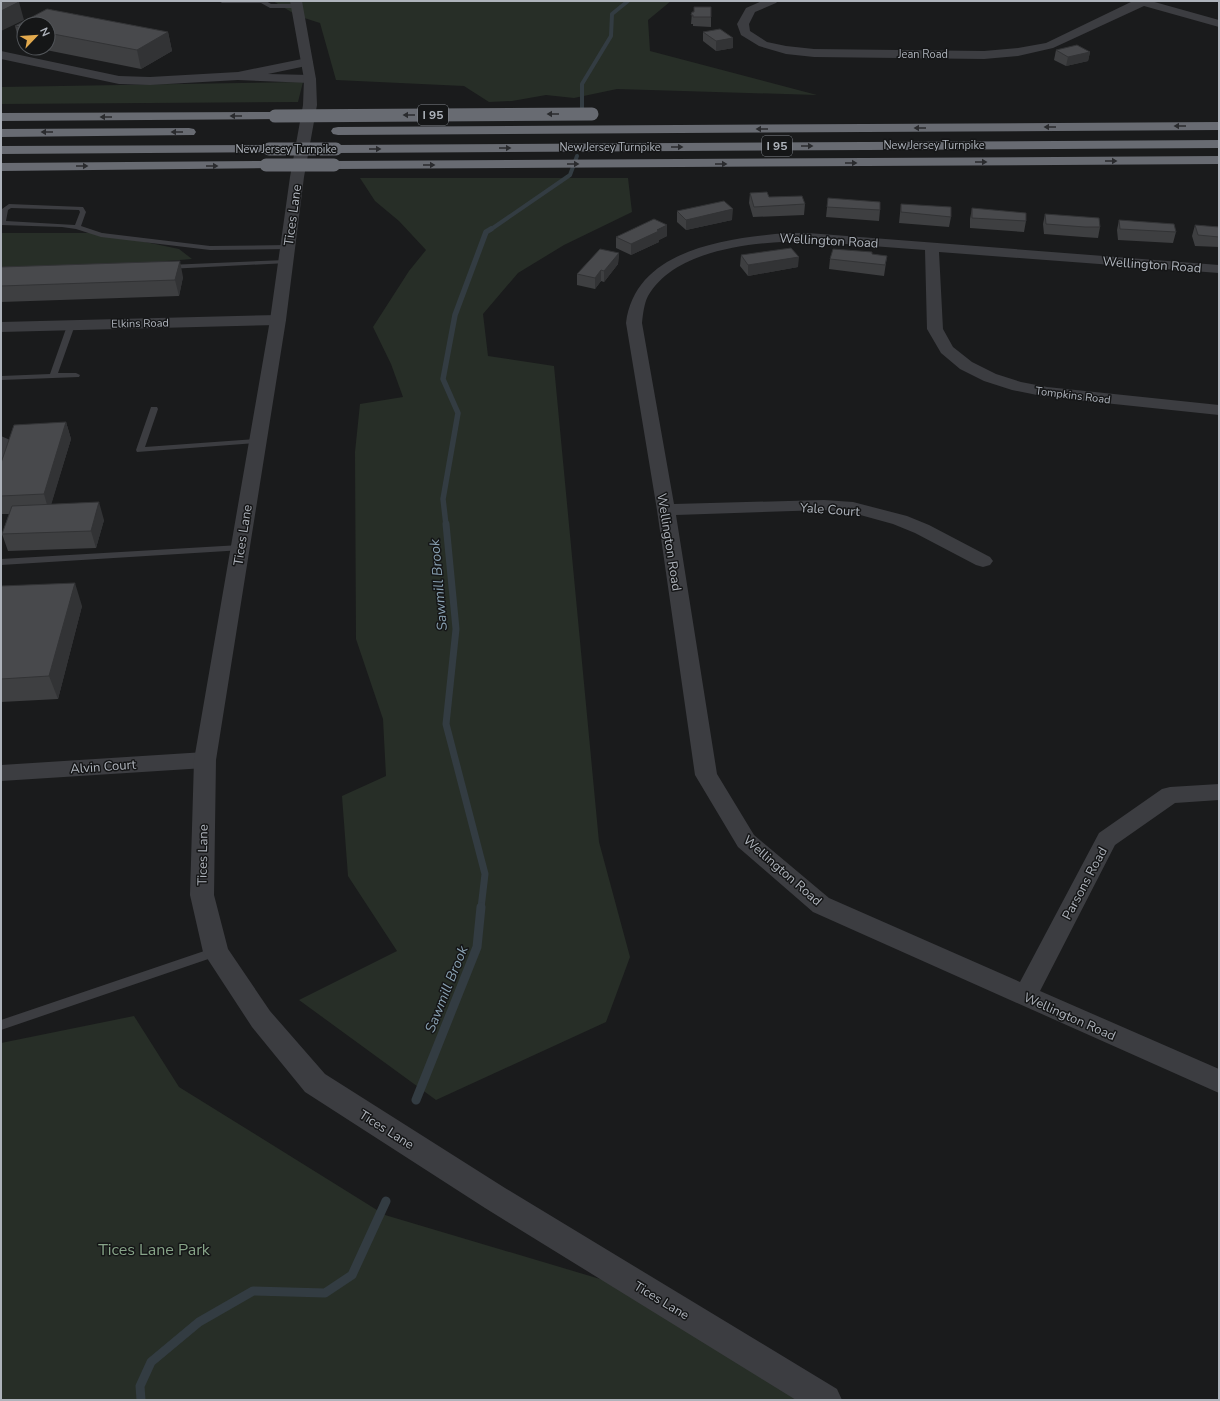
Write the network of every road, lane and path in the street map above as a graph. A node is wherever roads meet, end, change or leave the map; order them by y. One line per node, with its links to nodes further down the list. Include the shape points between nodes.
1 (222, 1): 2 (lane)
2 (262, 1): 5 (lane, via 270,6)
3 (772, 1): 4 (street, Jean Road, via 750,10 743,24 745,33 763,44 814,53 984,54 1018,52 1049,46)
4 (1141, 2): 6 (street)
5 (297, 4): 8 (street, Tices Lane)
6 (1219, 24)
7 (1, 55): 8 (street, via 119,80 150,81)
8 (308, 70): 21 (street, Tices Lane, via 310,105 297,176)
9 (608, 114): 10 (highway, I 95, one-way to 10, bridge)
10 (1, 117)
11 (1219, 126): 12 (highway, New Jersey Turnpike / I 95, one-way to 12)
12 (294, 131)
13 (200, 132): 14 (highway, one-way to 14)
14 (1, 133)
15 (1219, 144): 16 (highway, New Jersey Turnpike / I 95, one-way to 15, bridge)
16 (1, 150)
17 (1219, 160): 18 (highway, New Jersey Turnpike / I 95, one-way to 17, bridge)
18 (1, 167)
19 (77, 227): 19 (lane, via 83,212 81,208 9,206 5,208 2,223); 21 (lane, via 101,235)
20 (932, 247): 23 (street, Wellington Road); 31 (street, Tompkins Road, via 935,329 939,340 952,354 983,375 1022,388 1059,395); 35 (street, Wellington Road, via 808,237 774,238 710,249 662,271 641,295 634,323)
21 (287, 255): 22 (lane); 24 (street, Tices Lane)
22 (158, 268)
23 (1219, 269)
24 (278, 320): 25 (street, Elkins Road); 33 (street, Tices Lane)
25 (71, 325): 26 (street, Elkins Road); 28 (lane)
26 (1, 327)
27 (76, 375): 28 (lane)
28 (53, 376): 29 (lane)
29 (1, 378)
30 (154, 409): 33 (lane, via 139,454)
31 (1219, 410)
32 (1, 438): 34 (lane, via 6,440)
33 (257, 441): 36 (street, Tices Lane)
34 (1, 456)
35 (666, 510): 37 (street, Yale Court, via 824,505 853,508 900,520); 43 (street, Wellington Road, via 706,775 746,841 821,905)
36 (240, 548): 38 (lane); 39 (street, Tices Lane)
37 (983, 561)
38 (1, 562)
39 (204, 760): 40 (street, Alvin Court); 42 (street, Tices Lane, via 202,895)
40 (1, 773)
41 (1219, 792): 43 (street, Parsons Road, via 1170,795 1107,839)
42 (216, 952): 44 (lane); 46 (street, Tices Lane, via 261,1019 314,1083 495,1198)
43 (1025, 996): 45 (street, Wellington Road)
44 (1, 1025)
45 (1219, 1081)
46 (826, 1400)

